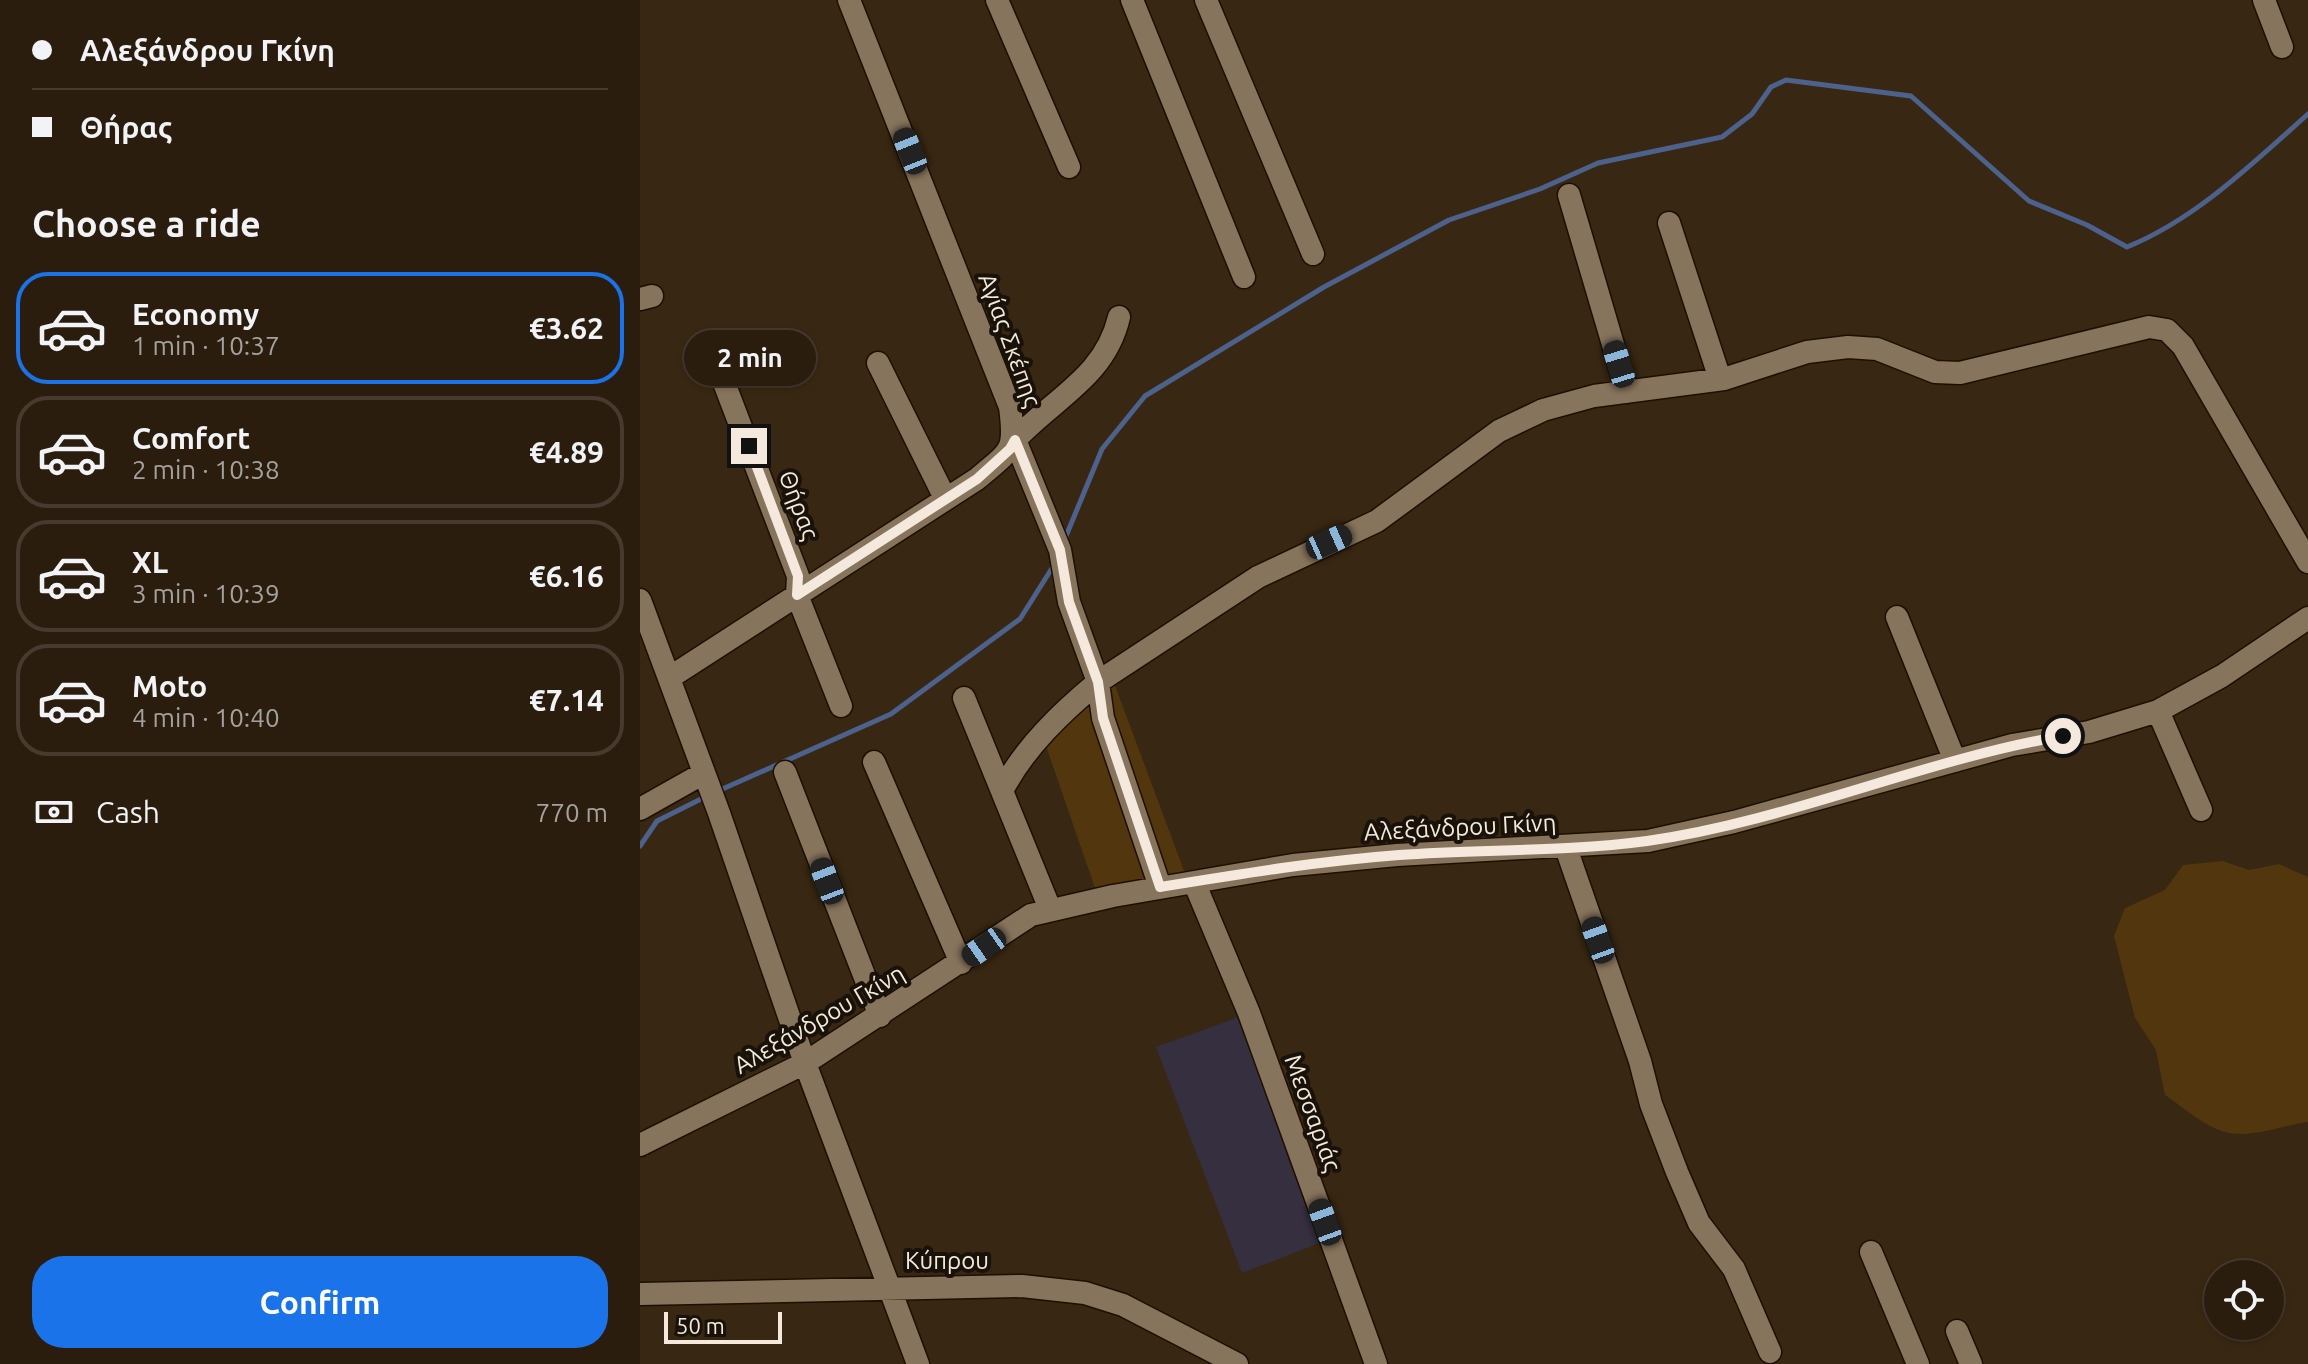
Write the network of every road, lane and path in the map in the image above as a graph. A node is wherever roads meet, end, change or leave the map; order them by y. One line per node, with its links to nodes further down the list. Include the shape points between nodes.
1 (849, 0): 17 (street, Αγίας Σκέπης, via 1010,407)
2 (997, 0): 7 (street)
3 (1132, 0): 11 (street)
4 (1206, 0): 10 (street)
5 (2264, 0): 6 (street)
6 (2282, 47)
7 (1069, 167)
8 (1569, 195): 16 (street)
9 (1669, 223): 15 (street)
10 (1313, 254)
11 (1244, 277)
12 (1119, 317): 17 (street, via 1113,343 1097,366)
13 (878, 363): 18 (street)
14 (718, 367): 20 (street, Θήρας, via 798,576)
15 (1720, 379): 16 (street); 19 (street, via 1807,352 1848,347 1877,349 1935,372 1960,373 2149,327 2167,330 2183,346)
16 (1627, 392): 25 (street, via 1543,410 1499,431 1377,521 1258,577)
17 (1015, 440): 18 (street, Αγίας Σκέπης, via 977,479); 25 (street, via 1060,550 1069,602)
18 (945, 498): 20 (street, Αγίας Σκέπης)
19 (2308, 562)
20 (797, 595): 24 (street, Αγίας Σκέπης); 27 (street, Θήρας)
21 (640, 600): 24 (street)
22 (1897, 617): 29 (street)
23 (2308, 618): 28 (street, Αλεξάνδρου Γκίνη)
24 (669, 678): 32 (street)
25 (1098, 682): 33 (street, via 1017,764); 38 (street, via 1103,718)
26 (964, 698): 33 (street)
27 (841, 706)
28 (2158, 711): 29 (street, Αλεξάνδρου Γκίνη); 35 (street)
29 (1955, 761): 36 (street, Αλεξάνδρου Γκίνη, via 1734,822 1648,841)
30 (874, 762): 40 (street)
31 (785, 772): 41 (street)
32 (705, 776): 34 (street); 42 (street)
33 (1003, 789): 39 (street)
34 (640, 809)
35 (2201, 810)
36 (1566, 848): 37 (street, Αλεξάνδρου Γκίνη, via 1397,855); 48 (street, via 1677,1172 1699,1223 1734,1269)
37 (1194, 882): 38 (street, Αλεξάνδρου Γκίνη); 51 (street, Μεσσαριάς, via 1249,1013)
38 (1160, 887): 39 (street, Αλεξάνδρου Γκίνη)
39 (1050, 909): 40 (street, Αλεξάνδρου Γκίνη, via 1031,915)
40 (961, 963): 41 (street, Αλεξάνδρου Γκίνη)
41 (880, 1016): 42 (street, Αλεξάνδρου Γκίνη)
42 (805, 1063): 43 (street, Αλεξάνδρου Γκίνη); 45 (street)
43 (640, 1145)
44 (1871, 1252): 52 (street)
45 (890, 1287): 46 (street, Κύπρου); 49 (street); 50 (street, Κύπρου, via 1022,1286 1085,1293 1123,1305)
46 (640, 1294)
47 (1957, 1331): 53 (street)
48 (1770, 1352)
49 (918, 1364)
50 (1237, 1364)
51 (1376, 1364)
52 (1918, 1364)
53 (1971, 1364)

